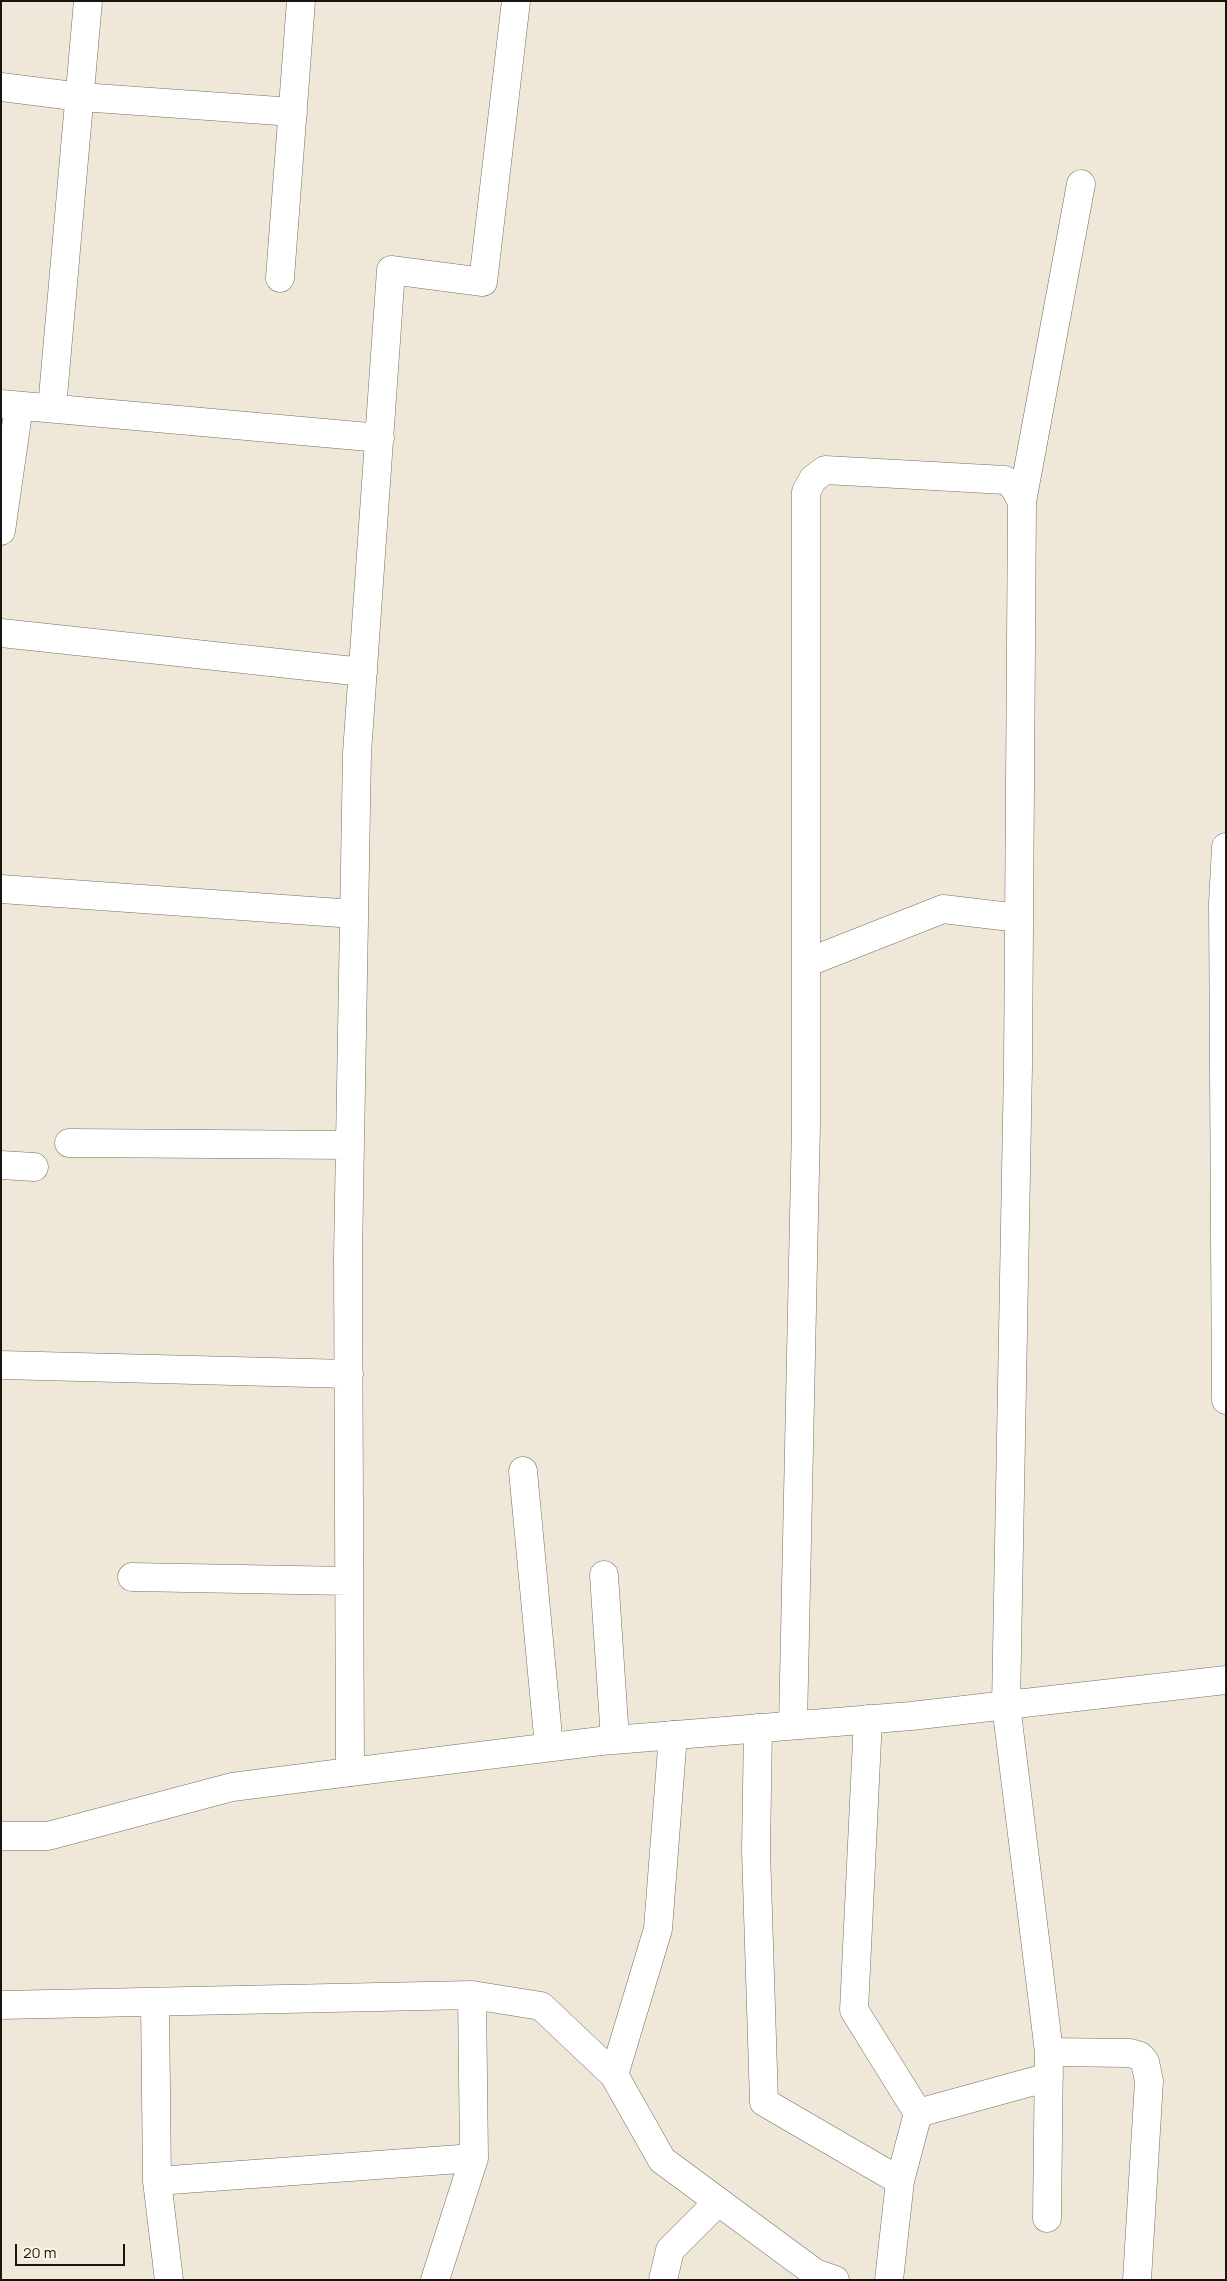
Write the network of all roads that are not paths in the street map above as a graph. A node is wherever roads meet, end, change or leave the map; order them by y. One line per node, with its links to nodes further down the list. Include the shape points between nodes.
1 (88, 1): 5 (street)
2 (301, 1): 6 (street)
3 (516, 1): 11 (street, via 483,282 392,270)
4 (1, 87): 5 (street)
5 (81, 97): 6 (street); 10 (street)
6 (293, 112): 8 (street)
7 (1081, 184): 12 (street)
8 (280, 278)
9 (10, 405): 10 (street); 13 (street)
10 (52, 408): 11 (street)
11 (380, 438): 15 (street)
12 (1022, 502): 19 (street); 20 (street, via 1014,487 1005,480 825,470 813,479 806,492)
13 (1, 531)
14 (1, 633): 15 (street)
15 (363, 672): 18 (street, via 357,753)
16 (1226, 846): 21 (street, via 1222,903)
17 (1, 889): 18 (street)
18 (354, 914): 23 (street)
19 (1019, 918): 20 (street, via 943,909); 34 (street)
20 (806, 963): 36 (street, via 806,1124)
21 (1225, 1135): 28 (street)
22 (68, 1143): 23 (street)
23 (350, 1145): 27 (street)
24 (1, 1165): 25 (street)
25 (34, 1167)
26 (1, 1365): 27 (street)
27 (349, 1374): 32 (street)
28 (1226, 1400)
29 (522, 1471): 40 (street)
30 (604, 1575): 39 (street)
31 (132, 1577): 32 (street)
32 (349, 1581): 41 (street)
33 (1226, 1680): 34 (street)
34 (1006, 1705): 35 (street); 46 (street)
35 (868, 1719): 36 (street); 48 (street, via 854,2010)
36 (793, 1725): 37 (street)
37 (758, 1728): 38 (street); 51 (street, via 756,1850 764,2102)
38 (673, 1735): 39 (street); 47 (street, via 658,1929)
39 (615, 1739): 40 (street)
40 (549, 1747): 41 (street)
41 (350, 1772): 42 (street, via 232,1787 48,1836)
42 (1, 1836)
43 (472, 1995): 44 (street); 47 (street, via 541,2006); 49 (street)
44 (155, 2003): 45 (street); 50 (street)
45 (1, 2005)
46 (1049, 2065): 48 (street); 53 (street); 59 (street, via 1130,2053 1140,2056 1145,2062 1149,2081)
47 (614, 2075): 52 (street, via 662,2160)
48 (918, 2113): 51 (street)
49 (474, 2158): 50 (street); 55 (street)
50 (157, 2181): 54 (street)
51 (900, 2181): 58 (street)
52 (718, 2202): 56 (street, via 670,2250); 57 (street, via 815,2273)
53 (1047, 2218)
54 (170, 2280)
55 (434, 2280)
56 (663, 2280)
57 (835, 2280)
58 (889, 2280)
59 (1137, 2280)

